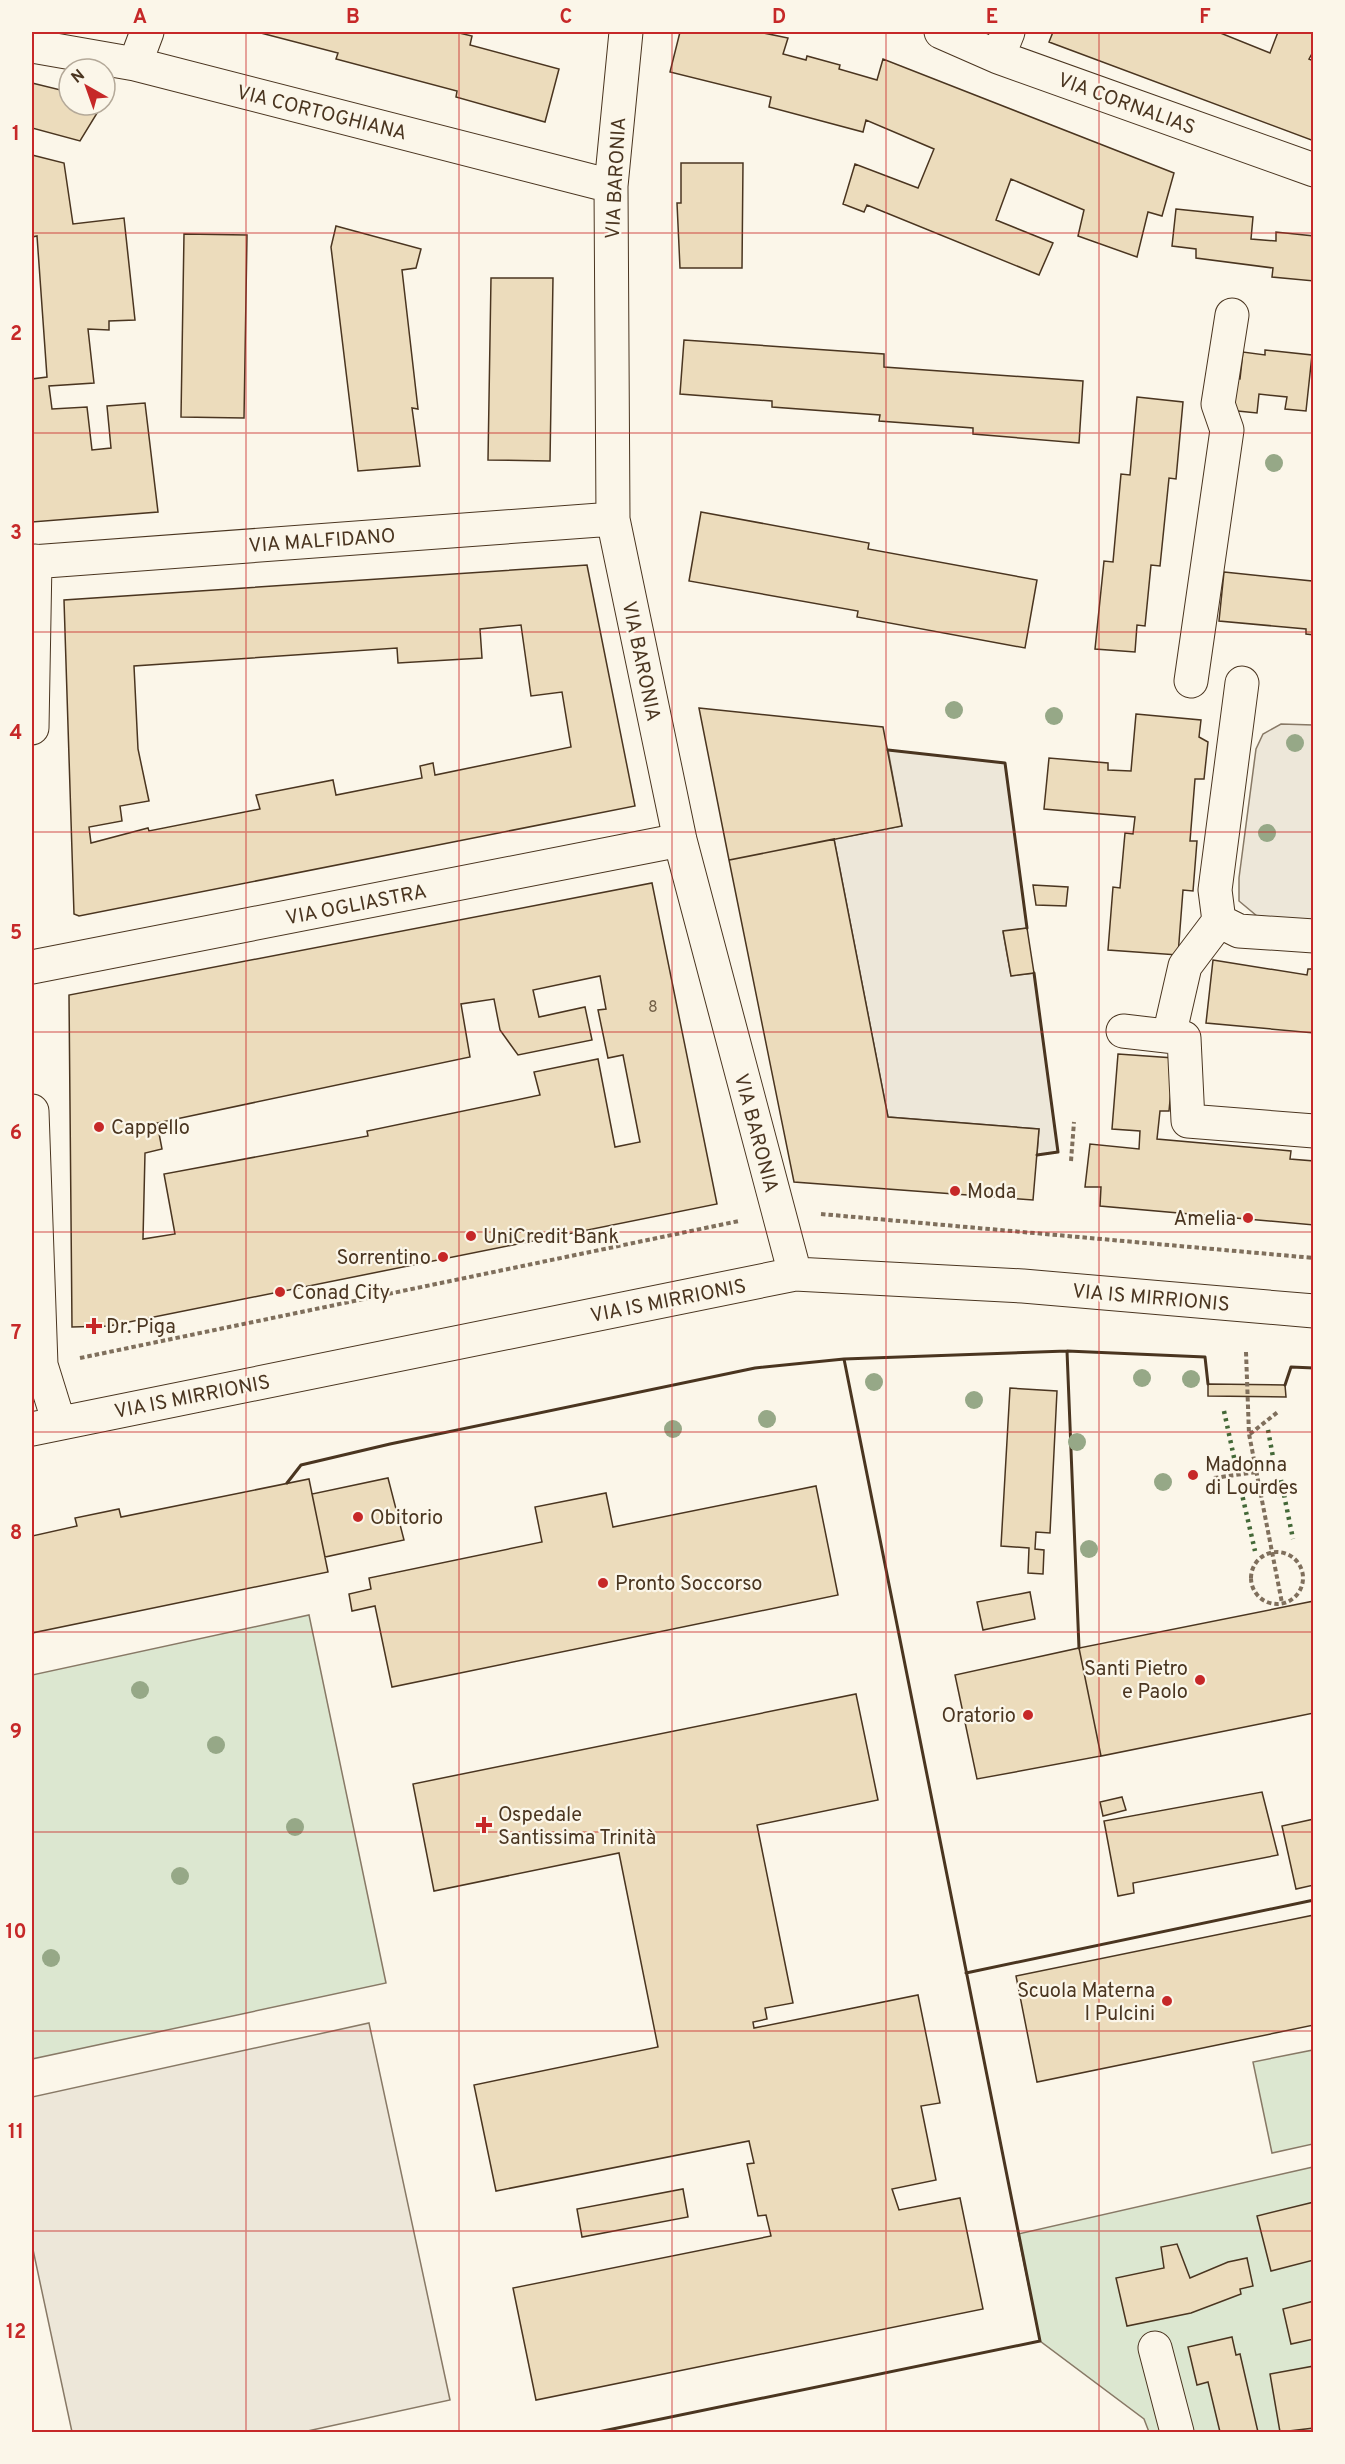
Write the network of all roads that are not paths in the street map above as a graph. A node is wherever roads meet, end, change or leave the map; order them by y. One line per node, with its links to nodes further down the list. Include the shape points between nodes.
1 (147, 32): 6 (street)
2 (626, 32): 8 (street, VIA BARONIA)
3 (941, 32): 4 (street, VIA CORNALIAS)
4 (1003, 44): 7 (street, VIA CORNALIAS)
5 (32, 46): 6 (street, VIA CORTOGHIANA)
6 (135, 64): 8 (street, VIA CORTOGHIANA)
7 (1314, 170)
8 (611, 186): 10 (street, VIA BARONIA)
9 (1232, 315): 12 (street, via 1218,404 1227,430)
10 (613, 519): 11 (street, VIA MALFIDANO); 15 (street, VIA BARONIA)
11 (33, 562): 14 (street)
12 (1191, 681)
13 (1242, 683): 16 (street, via 1215,890)
14 (32, 728)
15 (680, 840): 18 (street, VIA OGLIASTRA); 23 (street, VIA BARONIA)
16 (1219, 921): 17 (street, via 1239,931); 20 (street, via 1185,966)
17 (1314, 936)
18 (32, 967)
19 (1123, 1031): 20 (street)
20 (1169, 1036): 22 (street, via 1184,1038 1188,1121)
21 (32, 1111): 25 (street)
22 (1314, 1131)
23 (795, 1274): 24 (street, VIA IS MIRRIONIS, via 1023,1286); 25 (street, VIA IS MIRRIONIS)
24 (1314, 1311)
25 (45, 1426)
26 (1155, 2348): 27 (street)
27 (1177, 2433)

